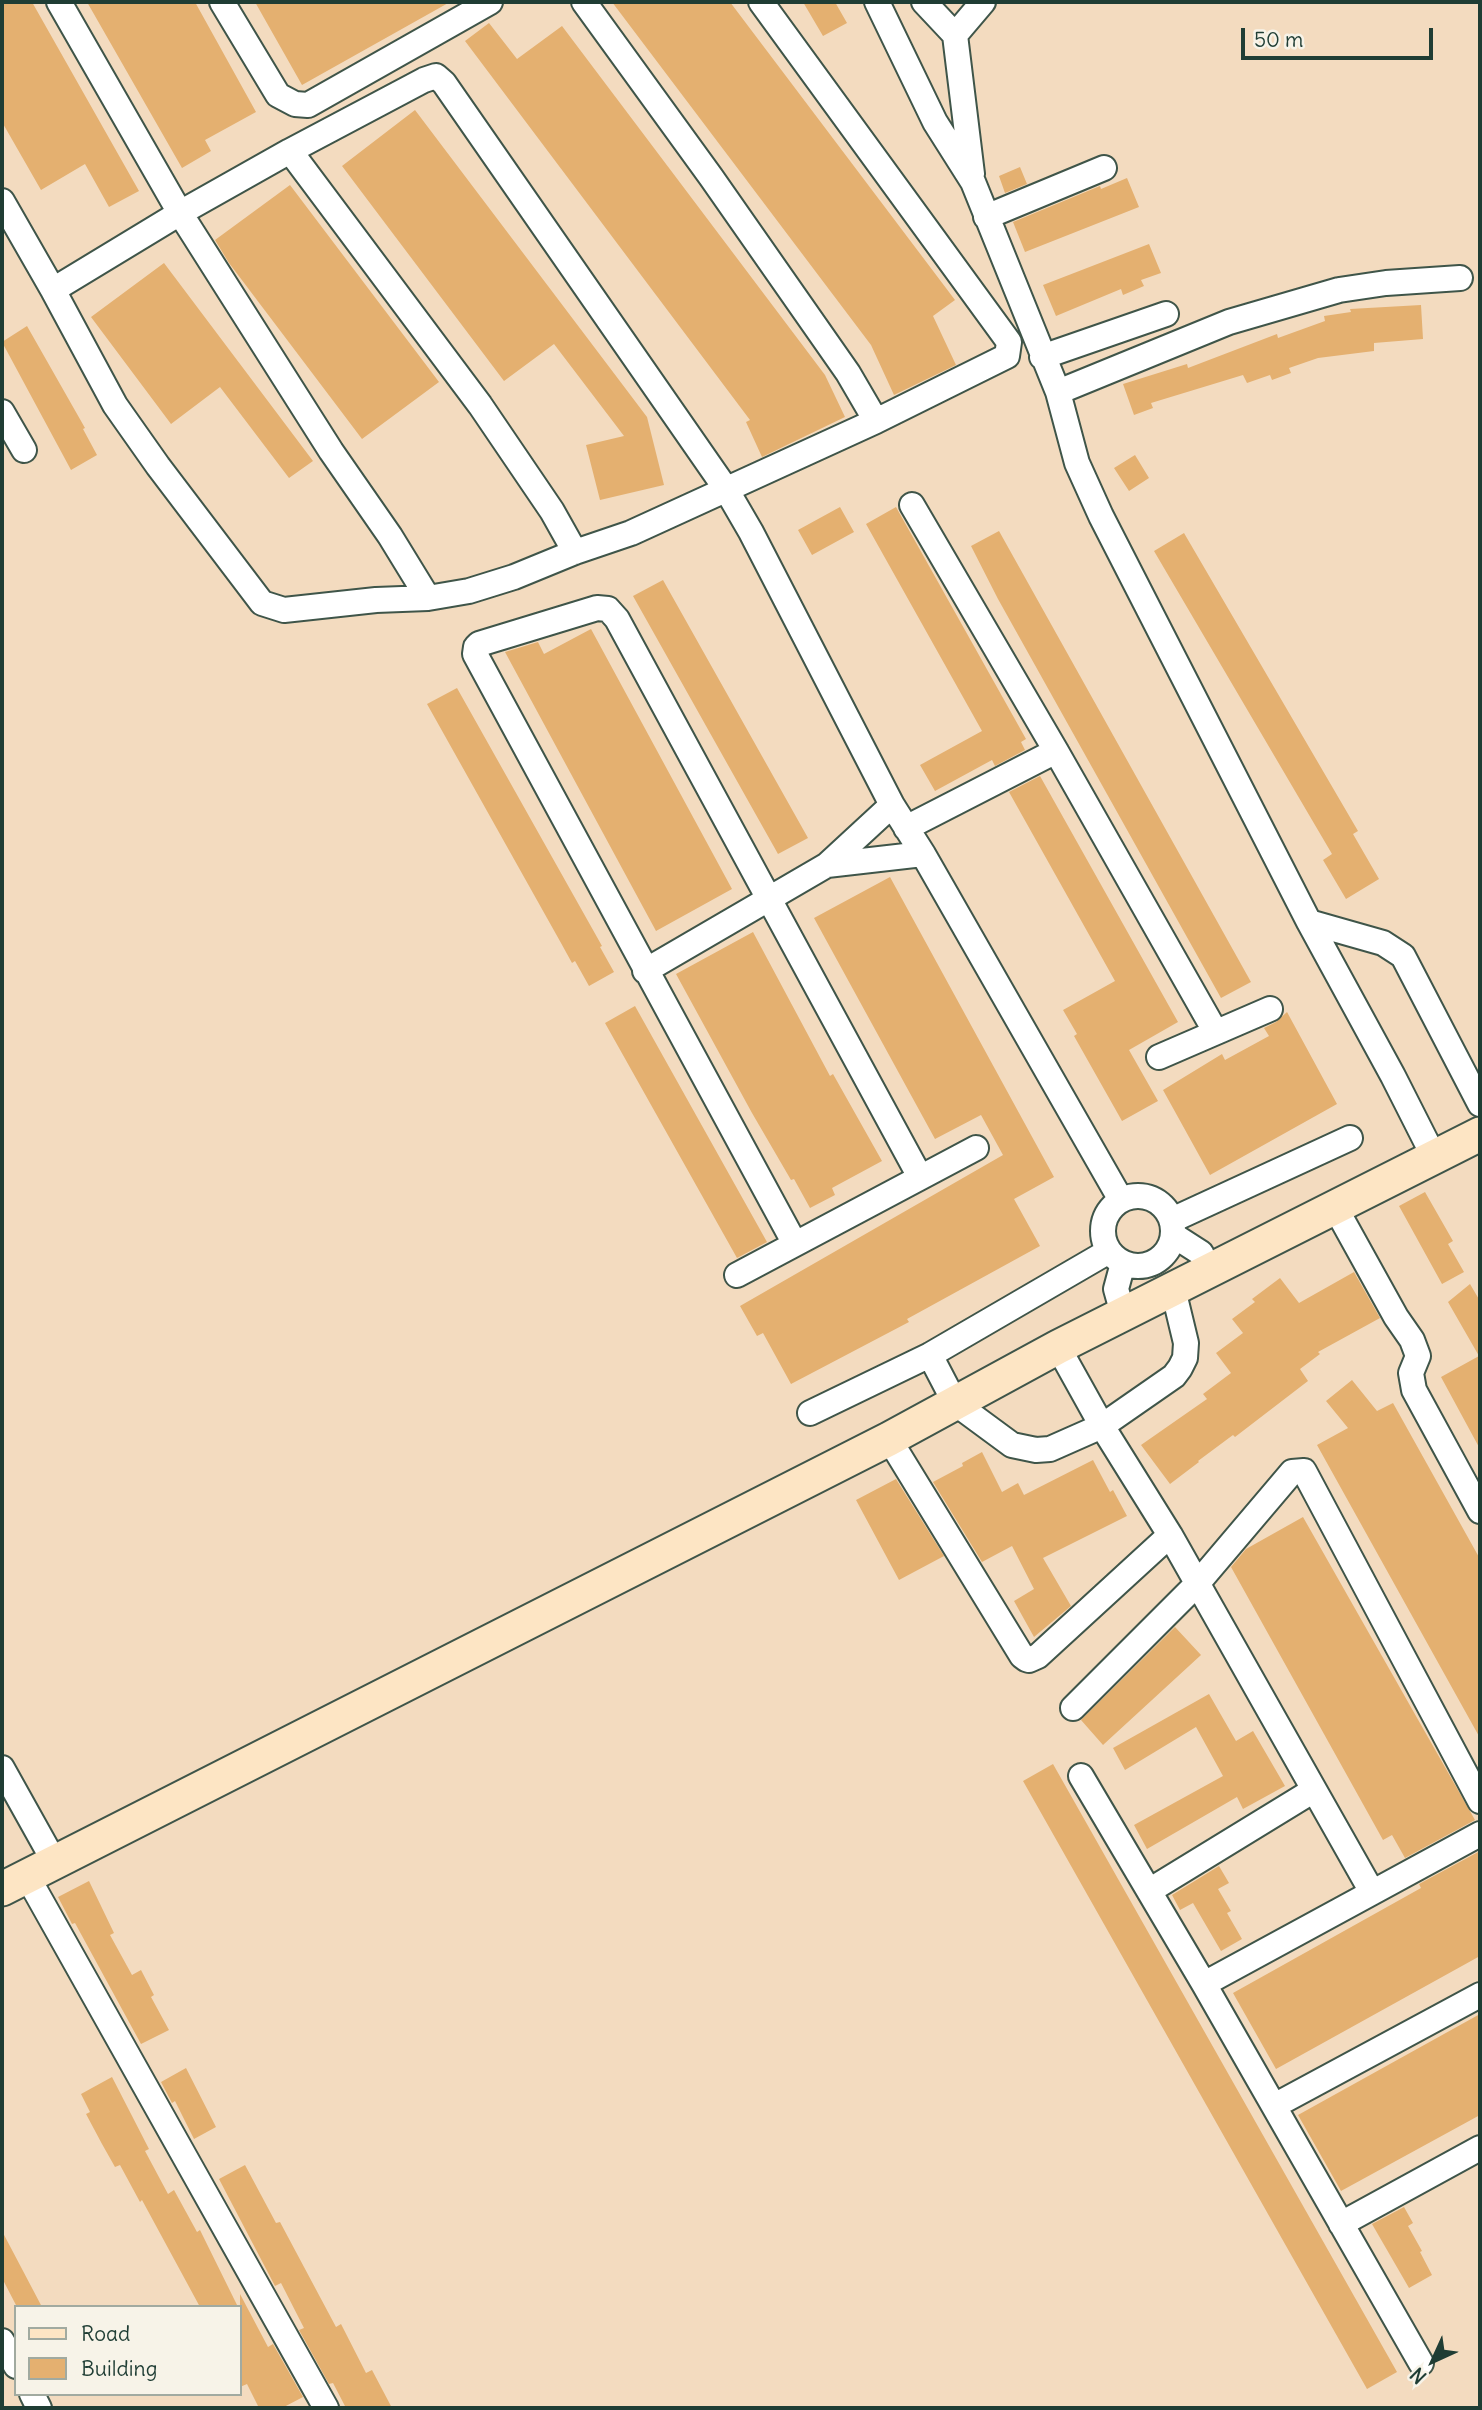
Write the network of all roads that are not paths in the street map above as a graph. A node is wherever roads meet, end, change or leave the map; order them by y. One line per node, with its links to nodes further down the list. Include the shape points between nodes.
1 (59, 2): 14 (street)
2 (222, 2): 3 (street, via 278,95 308,105)
3 (490, 2)
4 (584, 2): 22 (street, via 848,373)
5 (761, 2): 22 (street, via 1009,342 1010,351 1003,360)
6 (877, 2): 12 (street, via 934,122)
7 (924, 2): 9 (street)
8 (983, 2): 9 (street)
9 (955, 35): 12 (street)
10 (290, 151): 14 (street); 24 (street, via 436,76); 26 (street, via 466,386)
11 (1104, 168): 15 (street)
12 (973, 182): 15 (street)
13 (2, 201): 17 (street)
14 (180, 213): 17 (street); 27 (street)
15 (986, 217): 19 (street)
16 (1460, 278): 20 (street, via 1339,290 1229,322)
17 (53, 290): 27 (street, via 115,405 262,603 284,610)
18 (1166, 314): 19 (street)
19 (1042, 357): 20 (street)
20 (1058, 392): 34 (street, via 1077,463 1101,516)
21 (2, 412): 23 (street)
22 (876, 421): 24 (street)
23 (24, 450)
24 (731, 498): 26 (street); 29 (street)
25 (912, 505): 28 (street)
26 (575, 552): 27 (street, via 514,577)
27 (428, 598)
28 (1056, 751): 30 (street); 37 (street)
29 (892, 805): 30 (street); 32 (street)
30 (906, 828): 31 (street)
31 (923, 854): 32 (street); 45 (street)
32 (827, 865): 33 (street)
33 (768, 899): 35 (street); 35 (street, via 608,609 597,608 480,643 475,654); 44 (street)
34 (1309, 922): 39 (street, via 1383,943 1403,956); 43 (street)
35 (645, 971): 48 (street)
36 (1270, 1009): 37 (street)
37 (1215, 1031): 38 (street)
38 (1159, 1056)
39 (1480, 1104)
40 (1480, 1134): 43 (street)
41 (1350, 1138): 47 (street)
42 (976, 1147): 44 (street)
43 (1434, 1157): 46 (street)
44 (920, 1177): 48 (street)
45 (1121, 1200): 47 (street, via 1133,1195 1157,1201 1166,1209); 49 (street, via 1103,1223 1103,1237)
46 (1335, 1207): 50 (street); 60 (street, via 1412,1340 1418,1356 1411,1373 1414,1390)
47 (1173, 1228): 49 (street, via 1167,1251 1155,1262 1139,1266); 50 (street, via 1201,1253)
48 (795, 1244): 51 (street)
49 (1116, 1257): 53 (street, via 1116,1289); 55 (street)
50 (1209, 1272): 52 (street)
51 (737, 1275)
52 (1173, 1289): 53 (street); 58 (street, via 1186,1343 1185,1359 1174,1376)
53 (1123, 1314): 54 (street)
54 (1058, 1347): 56 (street); 58 (street)
55 (930, 1355): 56 (street); 57 (street)
56 (955, 1403): 58 (street, via 1024,1449 1050,1449); 59 (street)
57 (810, 1413)
58 (1102, 1426): 61 (street)
59 (889, 1438): 61 (street, via 1026,1659 1038,1656); 69 (street)
60 (1480, 1511)
61 (1172, 1539): 62 (street)
62 (1193, 1576): 63 (street); 66 (street); 67 (street, via 1292,1472 1307,1473)
63 (1073, 1709)
64 (2, 1768): 69 (street)
65 (1081, 1776): 70 (street)
66 (1314, 1790): 70 (street); 71 (street)
67 (1480, 1801)
68 (1480, 1834): 71 (street)
69 (28, 1876): 80 (street)
70 (1149, 1891): 72 (street)
71 (1372, 1892): 72 (street)
72 (1204, 1984): 74 (street)
73 (1480, 1995): 74 (street)
74 (1274, 2106): 76 (street)
75 (1480, 2148): 76 (street)
76 (1341, 2224): 79 (street)
77 (2, 2341): 78 (street)
78 (14, 2362)
79 (1421, 2363)
80 (326, 2408)

